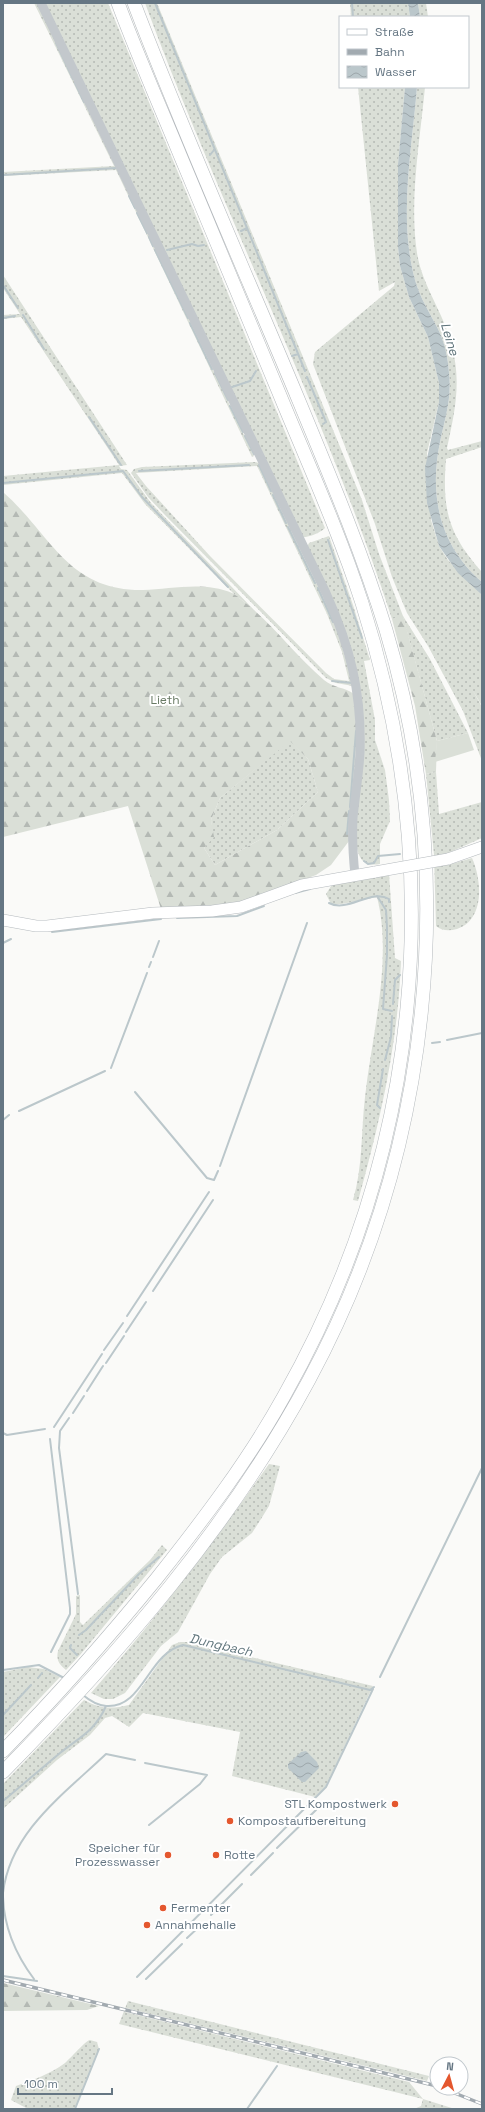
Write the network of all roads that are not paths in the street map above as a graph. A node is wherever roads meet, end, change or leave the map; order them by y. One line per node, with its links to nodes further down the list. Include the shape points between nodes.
1 (41, 3): 5 (street, via 343,633 355,676 359,705 360,753 352,834)
2 (118, 3): 7 (highway, via 335,528 362,604 388,698 401,767 410,852 412,935 404,1039 388,1131 360,1227 323,1321 282,1400 240,1467 176,1554 56,1697)
3 (134, 3): 8 (highway, via 330,476 385,628 406,711 418,781 425,858 426,935 421,1021 402,1134 376,1225 339,1320 290,1413 231,1504 165,1590 66,1707)
4 (482, 847): 5 (main road, bridge, via 448,859)
5 (355, 876): 6 (main road, via 302,885 253,904 225,909 153,913 47,926)
6 (3, 920)
7 (3, 1751)
8 (3, 1772)

